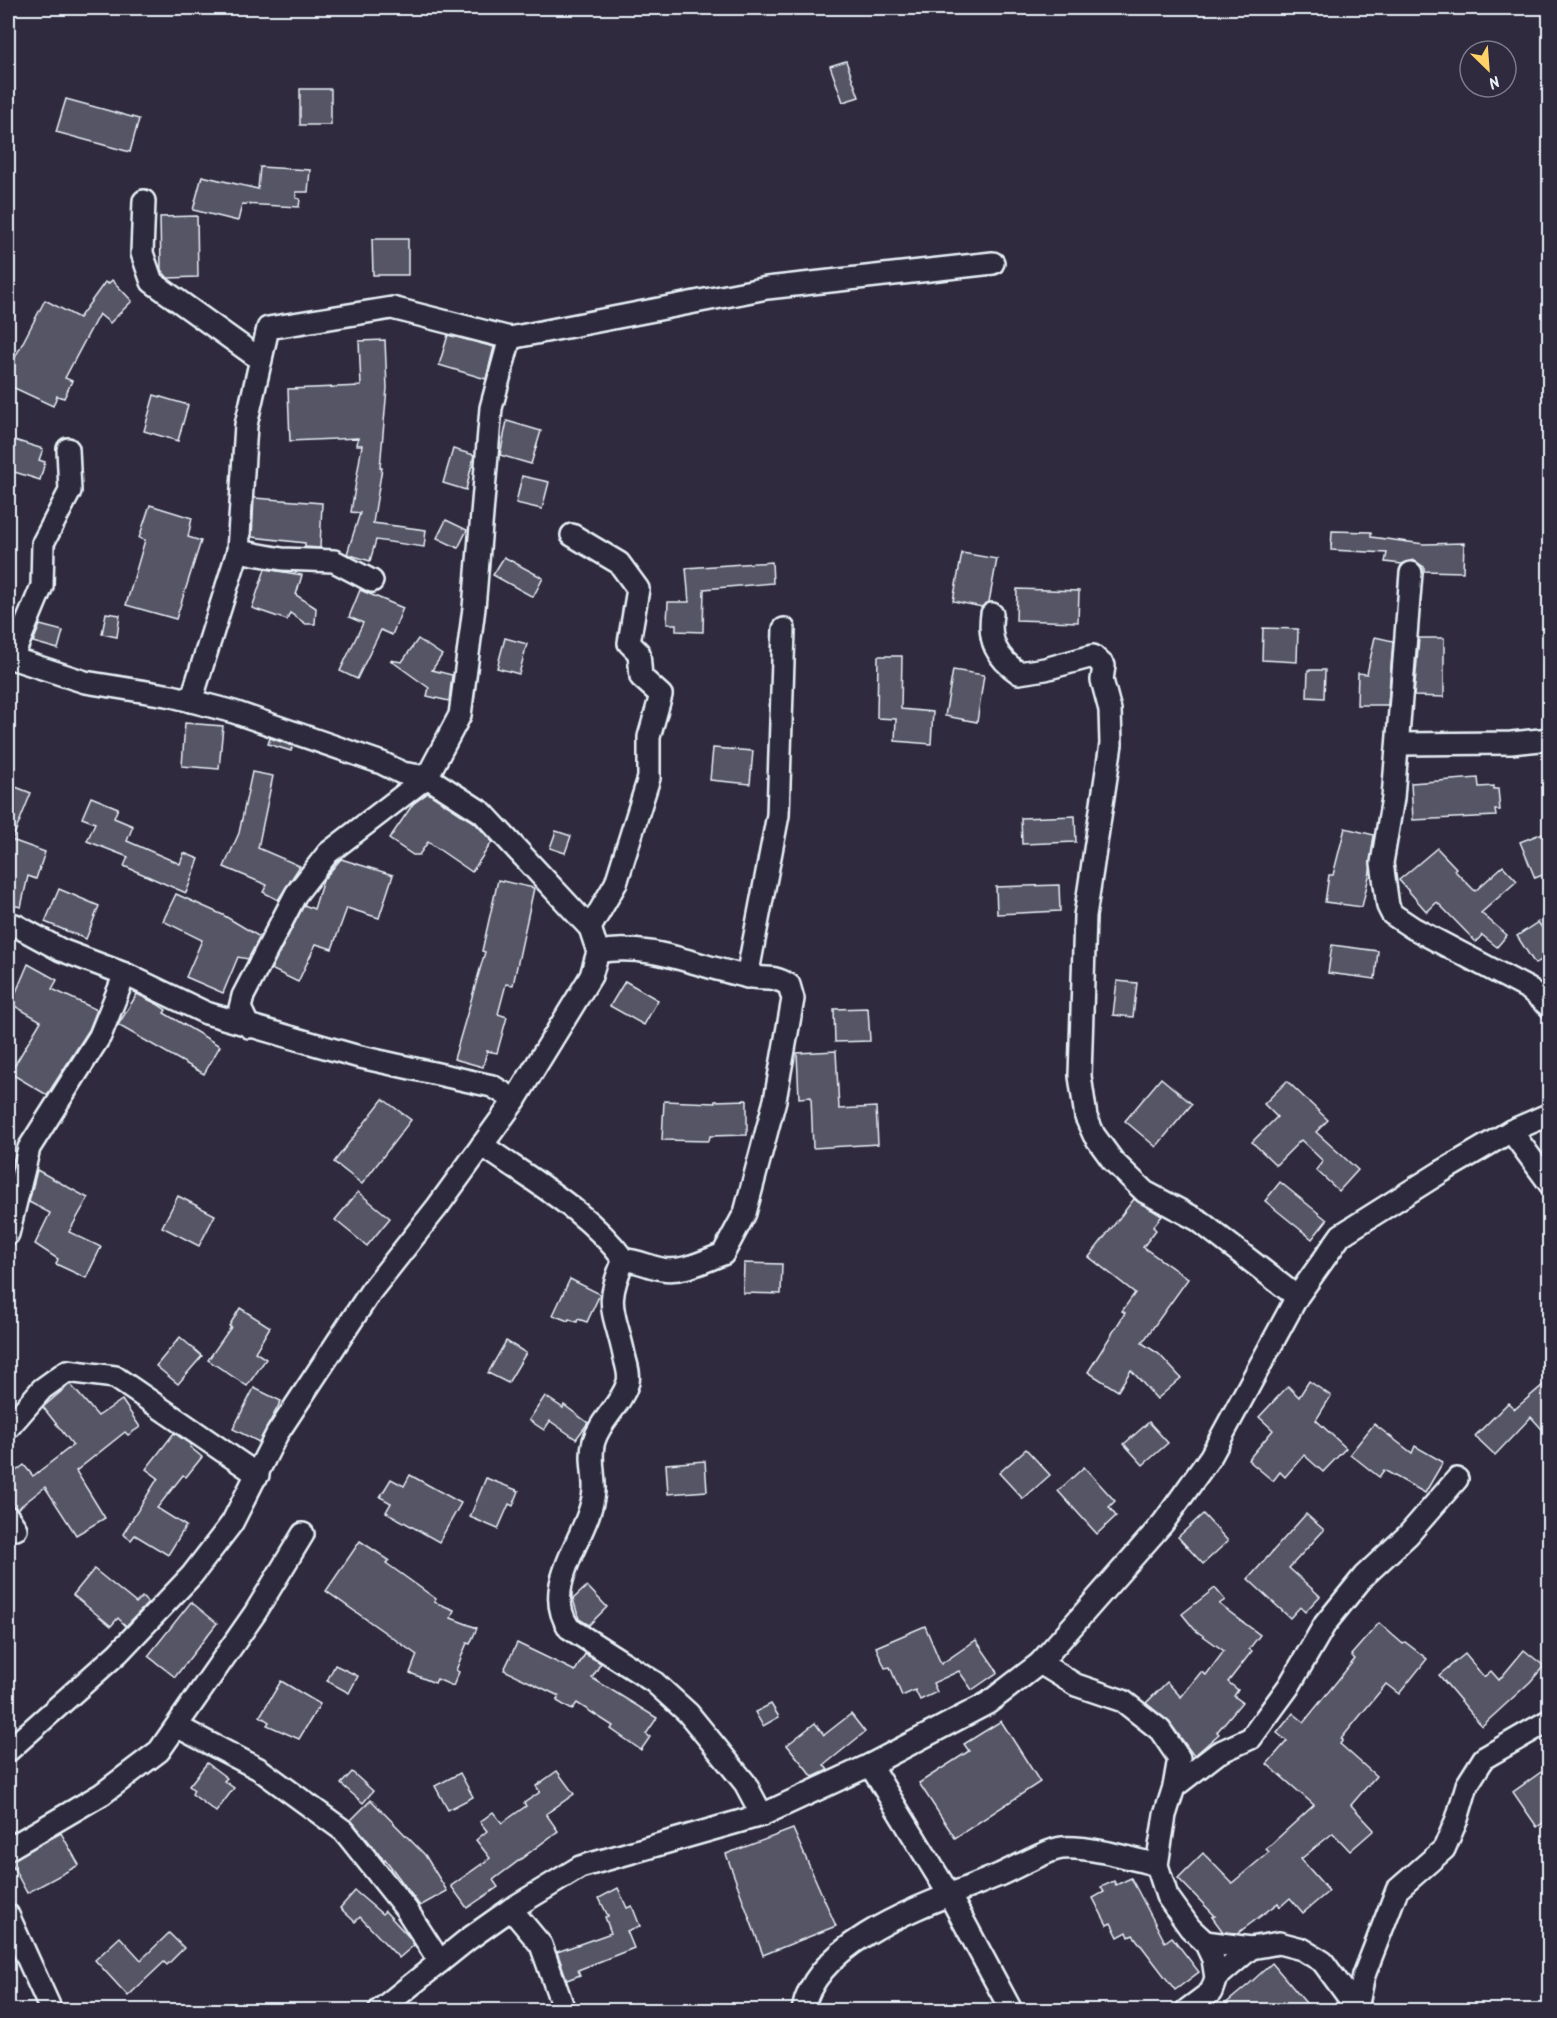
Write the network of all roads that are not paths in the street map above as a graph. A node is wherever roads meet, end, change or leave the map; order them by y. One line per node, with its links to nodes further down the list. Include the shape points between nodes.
1 (144, 201): 4 (street, via 142,253 152,282)
2 (993, 263): 3 (street, via 767,288)
3 (510, 338): 4 (street, via 392,308 268,328); 16 (street, via 491,408 474,608 460,715)
4 (261, 360): 7 (street, via 246,426)
5 (68, 449): 12 (street, via 70,491 43,543 42,586)
6 (572, 535): 18 (street, via 619,562 638,589 629,643 639,653 641,677 661,695 649,738 649,778 616,883)
7 (238, 551): 9 (street, via 282,559 334,561); 13 (street)
8 (1411, 573): 15 (street)
9 (372, 581)
10 (992, 614): 31 (street, via 990,629 995,651 1019,673 1093,656 1104,666 1102,680 1110,710 1111,744 1085,916 1080,1076 1086,1117 1094,1136 1145,1192 1198,1220)
11 (784, 629): 21 (street, via 778,815)
12 (10, 657): 13 (street, via 85,682)
13 (191, 701): 16 (street, via 234,712 402,773)
14 (1550, 739): 15 (street)
15 (1398, 744): 22 (street, via 1382,862 1392,914 1529,989)
16 (427, 777): 18 (street, via 483,813); 23 (street, via 328,854 296,894 243,996 240,1008)
17 (8, 923): 20 (street, via 61,950)
18 (590, 928): 19 (street)
19 (598, 952): 21 (street, via 618,947); 24 (street, via 591,976)
20 (125, 974): 23 (street, via 206,1013); 29 (street, via 100,1036 29,1148)
21 (747, 976): 30 (street, via 775,977 789,985 792,999 775,1100 746,1213 723,1254 686,1268 663,1270)
22 (1550, 1007)
23 (249, 1028): 24 (street, via 492,1086)
24 (515, 1100): 27 (street)
25 (1550, 1113): 26 (street)
26 (1510, 1131): 28 (street); 31 (street, via 1341,1235)
27 (482, 1145): 30 (street, via 606,1235); 33 (street, via 371,1291 277,1434)
28 (1550, 1184)
29 (8, 1234)
30 (624, 1260): 42 (street, via 611,1303 613,1319 621,1333 628,1381 594,1441 594,1492 570,1556 558,1603 561,1616 569,1628 654,1682 688,1713 745,1783)
31 (1297, 1297): 36 (street, via 1211,1456 1163,1523)
32 (8, 1428): 33 (street, via 42,1389 67,1371 115,1377)
33 (258, 1475): 39 (street, via 232,1523 192,1575 118,1653)
34 (1456, 1479): 41 (street, via 1408,1536 1364,1576 1325,1624 1289,1686 1251,1738 1218,1753)
35 (303, 1534): 38 (street)
36 (1040, 1664): 40 (street, via 988,1703); 41 (street, via 1076,1685 1123,1701 1160,1730 1179,1758)
37 (1550, 1720): 53 (street, via 1484,1758 1467,1785 1444,1849 1397,1890 1364,1975)
38 (178, 1728): 43 (street, via 159,1751 102,1794); 51 (street, via 259,1769 344,1831 406,1909)
39 (8, 1751)
40 (870, 1765): 42 (street); 45 (street)
41 (1174, 1787): 44 (street)
42 (762, 1815): 46 (street, via 580,1867)
43 (8, 1849)
44 (1156, 1865): 45 (street, via 1122,1855 1061,1848); 48 (street, via 1167,1896)
45 (950, 1896): 57 (street, via 890,1920 851,1942 824,1971); 58 (street)
46 (511, 1909): 51 (street); 56 (street, via 541,1945)
47 (8, 1916): 50 (street)
48 (1205, 1942): 49 (street); 52 (street, via 1214,1959)
49 (1251, 1948): 52 (street); 53 (street, via 1279,1943 1302,1949 1323,1962)
50 (16, 1959): 54 (street)
51 (440, 1962): 55 (street)
52 (1216, 1978): 59 (street, via 1211,1992)
53 (1358, 2009)
54 (51, 2010)
55 (380, 2010)
56 (564, 2010)
57 (803, 2010)
58 (1011, 2010)
59 (1187, 2010)

